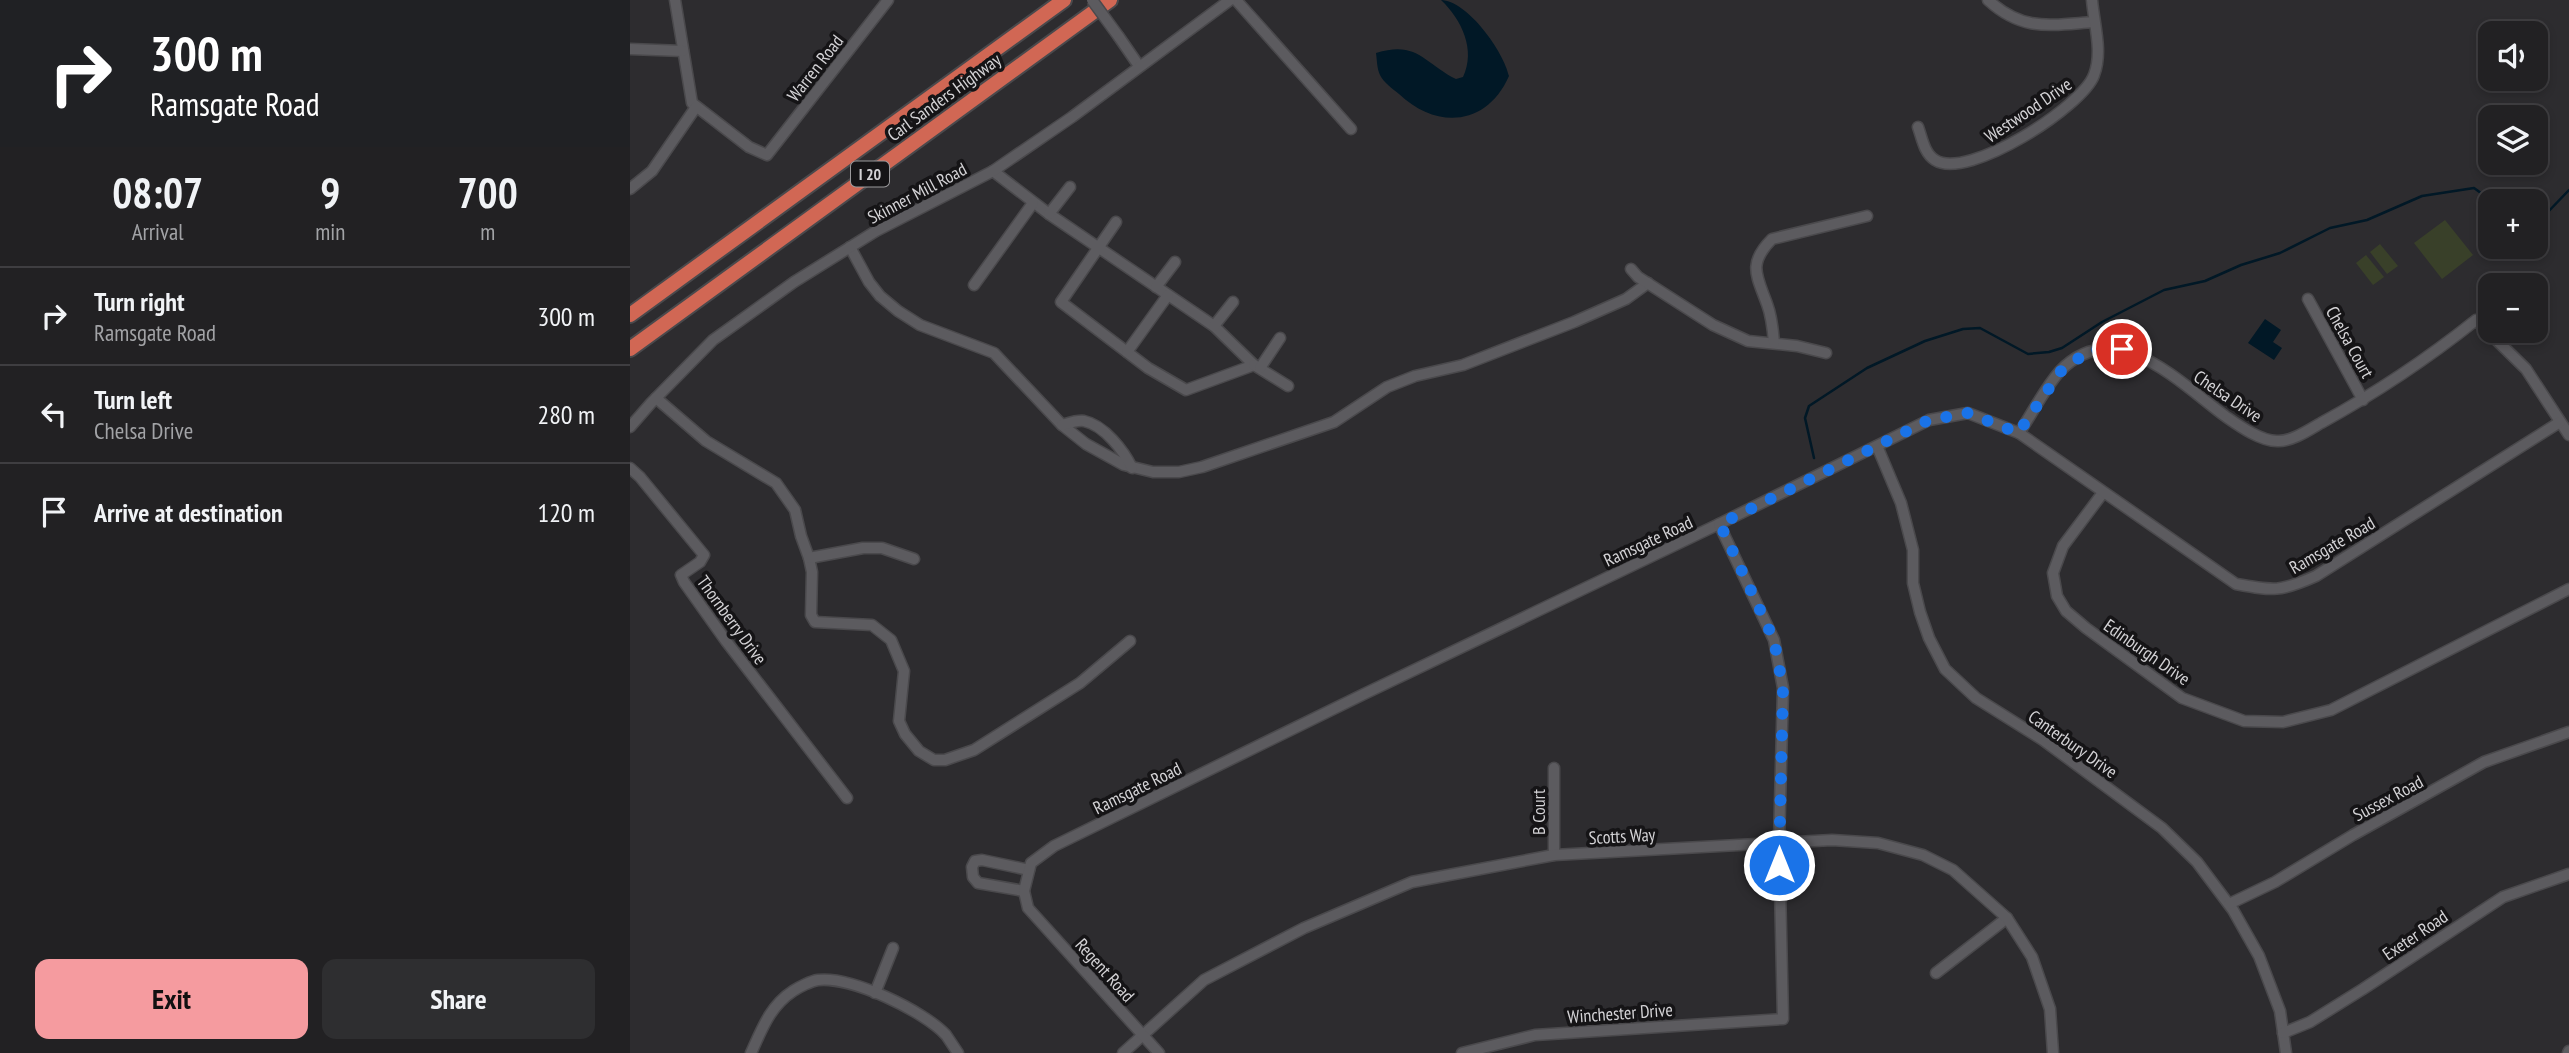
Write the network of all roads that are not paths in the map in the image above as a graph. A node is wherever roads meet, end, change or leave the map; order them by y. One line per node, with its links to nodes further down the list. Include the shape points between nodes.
1 (888, 0): 14 (street, Warren Road, via 767,155)
2 (1064, 0): 34 (highway, Carl Sanders Highway / I 20)
3 (1092, 0): 13 (street, bridge)
4 (1110, 0): 38 (highway, Carl Sanders Highway / I 20)
5 (1230, 0): 13 (street, Skinner Mill Road)
6 (1236, 0): 16 (street)
7 (1987, 0): 10 (street, via 2013,19 2042,27)
8 (2092, 0): 10 (street, Westwood Drive)
9 (676, 1): 12 (street)
10 (2094, 22): 15 (street, Westwood Drive, via 2097,57 2089,85 2076,100 1998,152 1975,161 1946,164 1927,152)
11 (630, 49): 12 (street)
12 (683, 51): 14 (street)
13 (1139, 66): 17 (street, Skinner Mill Road)
14 (696, 107): 19 (street, via 652,171)
15 (1918, 127)
16 (1351, 129)
17 (993, 171): 20 (street); 24 (street, Skinner Mill Road)
18 (1070, 187): 21 (street)
19 (630, 189)
20 (1033, 203): 21 (street); 29 (street)
21 (1049, 214): 25 (street)
22 (1867, 216): 37 (street, via 1772,239 1764,247 1755,273)
23 (1116, 222): 25 (street)
24 (850, 247): 43 (street, Skinner Mill Road, via 713,340); 46 (street, via 880,296 920,325 994,353)
25 (1096, 248): 30 (street); 39 (street, via 1060,302)
26 (1175, 262): 30 (street)
27 (1631, 269): 28 (street)
28 (1648, 283): 37 (street, via 1713,325 1748,341); 52 (street, via 1626,299 1574,322 1462,365 1394,383 1334,422 1202,467 1179,472)
29 (974, 285)
30 (1156, 287): 31 (street)
31 (1167, 295): 35 (street); 39 (street)
32 (2308, 299): 44 (street, Chelsa Court)
33 (1233, 302): 35 (street)
34 (630, 315)
35 (1214, 326): 41 (street)
36 (1280, 338): 41 (street)
37 (1774, 343): 40 (street)
38 (630, 349)
39 (1127, 352): 41 (street, via 1186,390)
40 (1826, 353)
41 (1257, 367): 42 (street)
42 (1288, 386)
43 (656, 398): 47 (street, Skinner Mill Road); 55 (street, via 706,441 776,483 795,510)
44 (2363, 400): 45 (street, Chelsa Drive, via 2476,320 2526,369); 48 (street, Chelsa Drive, via 2301,434 2277,441 2245,431 2148,359 2122,349 2090,350 2061,371)
45 (2560, 422): 49 (street); 53 (street, Ramsgate Road, via 2316,576 2289,588 2236,584)
46 (1062, 425): 52 (street, via 1086,444); 52 (street, via 1082,420 1098,425)
47 (630, 427)
48 (2018, 433): 50 (street, Ramsgate Road, via 1968,413 1929,420); 53 (street, Ramsgate Road)
49 (2569, 435)
50 (1877, 446): 54 (street, Ramsgate Road); 67 (street, Canterbury Drive, via 1901,503 1913,550 1913,583 1920,612 1945,669 1976,698 2086,770 2162,828 2197,862)
51 (630, 468): 61 (street, Thornberry Drive, via 704,555 681,575 684,582)
52 (1132, 468)
53 (2102, 494): 57 (street, Edinburgh Drive, via 2063,546 2053,573 2057,596 2066,611 2182,698 2244,721 2283,722 2331,710)
54 (1720, 524): 62 (street, via 1776,649 1783,688); 64 (street, Ramsgate Road, via 1054,846 1031,863)
55 (809, 558): 56 (street, via 881,548); 58 (street, via 815,622 872,625 891,640 904,671 899,720 919,751 934,760 956,758 1003,733 1096,672)
56 (914, 559)
57 (2569, 589)
58 (1130, 641)
59 (2569, 732): 67 (street, Sussex Road, via 2484,762)
60 (1554, 768): 63 (street, B Court)
61 (847, 798)
62 (1779, 843): 63 (street, Scotts Way); 68 (street, Scotts Way, via 1878,843 1923,855 1953,870); 78 (street, Winchester Drive, via 1783,1019 1535,1035)
63 (1554, 855): 73 (street, Scotts Way, via 1412,882 1304,928 1204,980)
64 (1029, 870): 66 (street); 66 (street, via 982,860 972,867 978,883)
65 (2569, 874): 72 (street, Exeter Road, via 2503,897 2353,996)
66 (1024, 891): 73 (street, Regent Road, via 1028,908)
67 (2229, 904): 72 (street, Canterbury Drive, via 2259,956 2280,1011)
68 (2007, 918): 70 (street); 79 (street, Scotts Way, via 2032,957 2050,1009)
69 (893, 948): 71 (street)
70 (1936, 973)
71 (875, 993): 74 (street, via 844,982 817,980 793,990 768,1014); 75 (street, via 922,1016 945,1034)
72 (2283, 1033): 80 (street, Canterbury Drive)
73 (1143, 1035): 76 (street, Scotts Way); 77 (street, Regent Road)
74 (751, 1053)
75 (958, 1053)
76 (1123, 1053)
77 (1159, 1053)
78 (1462, 1053)
79 (2053, 1053)
80 (2286, 1053)

